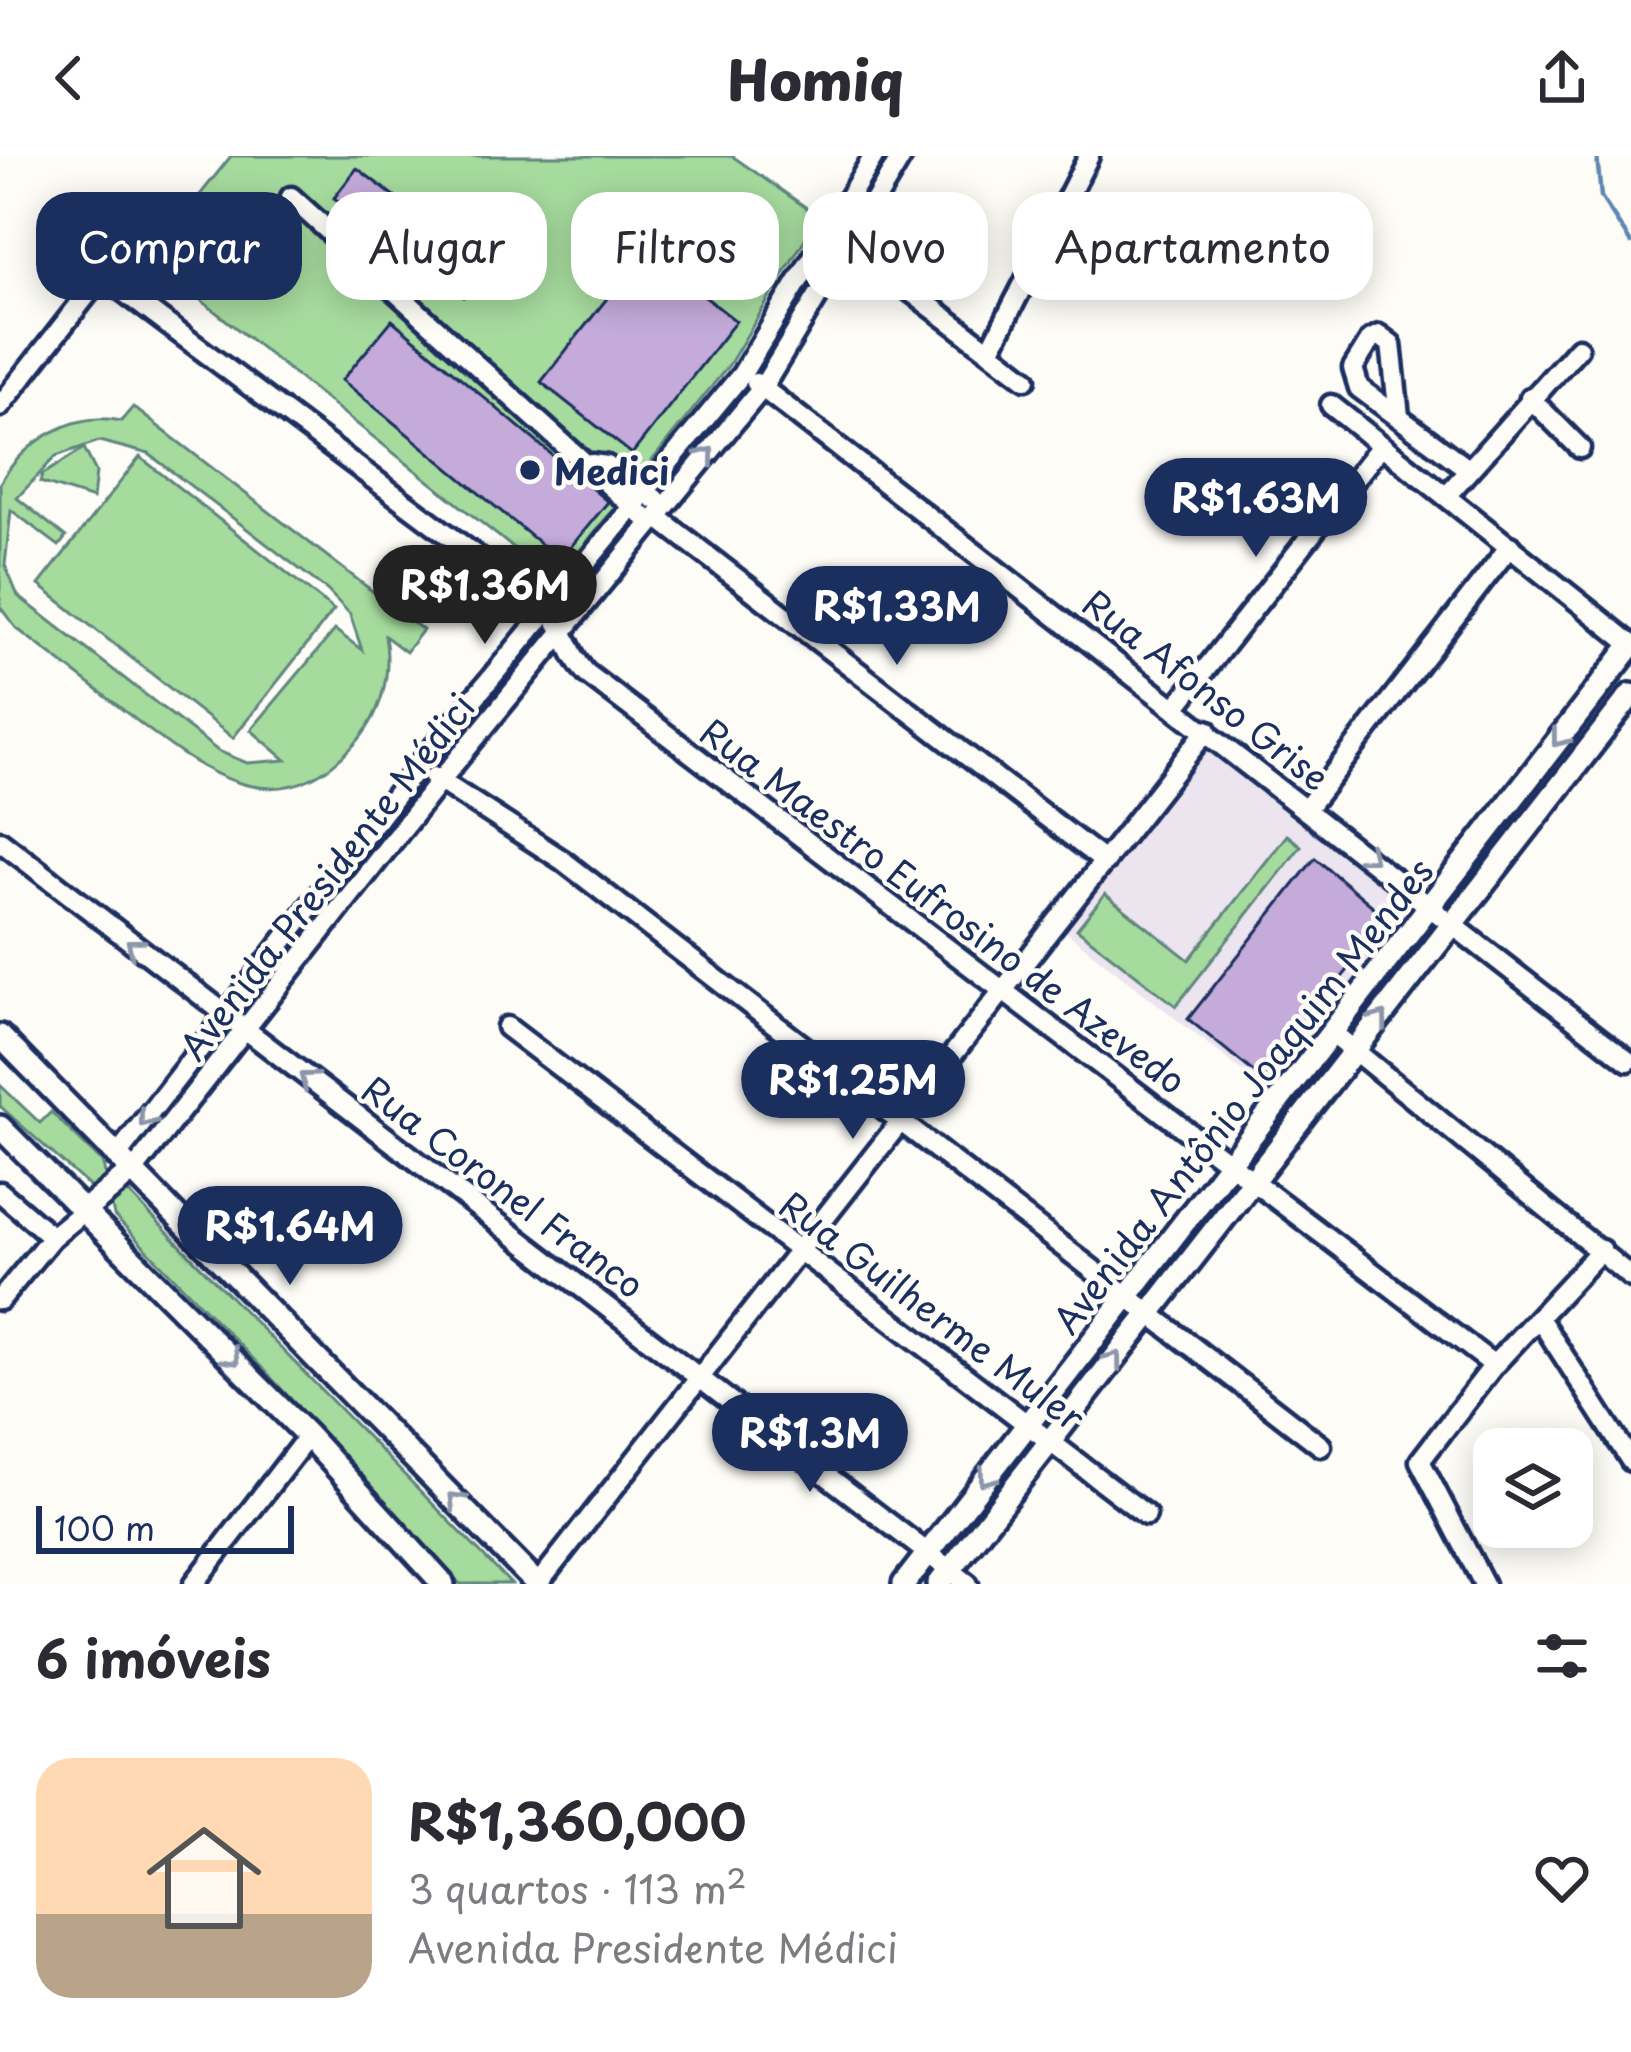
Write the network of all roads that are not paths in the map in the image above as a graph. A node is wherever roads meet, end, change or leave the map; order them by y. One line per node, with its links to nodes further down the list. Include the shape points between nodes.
1 (874, 156): 4 (street, Avenida Presidente Médici)
2 (902, 156): 5 (street, Avenida Presidente Médici)
3 (1089, 156): 13 (street)
4 (853, 192)
5 (881, 192)
6 (302, 206): 25 (street)
7 (803, 276): 10 (street, Avenida Presidente Médici)
8 (816, 300): 11 (street, Avenida Presidente Médici)
9 (923, 300): 13 (street)
10 (783, 309): 11 (street); 14 (street, Avenida Presidente Médici)
11 (803, 322): 16 (street, Avenida Presidente Médici)
12 (1578, 348): 17 (street)
13 (990, 350): 15 (street)
14 (742, 374): 16 (street, Rua Afonso Grise); 25 (street, Avenida Presidente Médici)
15 (1026, 379)
16 (763, 387): 26 (street, Avenida Presidente Médici, one-way to 16); 32 (street, Rua Afonso Grise)
17 (1530, 398): 22 (street); 23 (street)
18 (1330, 405): 21 (street)
19 (0, 406): 28 (street, Rua Maestro Eufrosino de Azevedo, via 93,287 111,282)
20 (1399, 416): 23 (street)
21 (1380, 447): 24 (street); 32 (street)
22 (1580, 448)
23 (1468, 469): 24 (street)
24 (1446, 496): 27 (street)
25 (640, 501): 26 (street); 28 (street, Avenida Presidente Médici)
26 (658, 515): 29 (street, Avenida Presidente Médici); 38 (street)
27 (1510, 546): 30 (street); 36 (street)
28 (551, 612): 29 (street, Rua Maestro Eufrosino de Azevedo); 34 (street, Avenida Presidente Médici)
29 (566, 631): 35 (street, Avenida Presidente Médici); 43 (street, Rua Maestro Eufrosino de Azevedo, via 567,652 586,673)
30 (1631, 645): 41 (main road, Avenida Antônio Joaquim Mendes, one-way to 41)
31 (1631, 695): 42 (main road, Avenida Antônio Joaquim Mendes)
32 (1176, 707): 33 (street, Rua Afonso Grise)
33 (1207, 730): 36 (street, Rua Afonso Grise); 38 (street)
34 (419, 765): 35 (street); 39 (street, Avenida Presidente Médici)
35 (440, 781): 40 (street, Avenida Presidente Médici); 51 (street, via 562,860)
36 (1307, 808): 41 (street, Rua Afonso Grise, one-way to 41)
37 (0, 842): 44 (street, Rua Coronel Franco, one-way to 37)
38 (1105, 862): 43 (street)
39 (329, 885): 40 (street); 44 (street, Avenida Presidente Médici)
40 (349, 901): 46 (street, Avenida Presidente Médici)
41 (1432, 904): 42 (street, Rua Afonso Grise); 47 (main road, Avenida Antônio Joaquim Mendes)
42 (1454, 921): 49 (main road, Avenida Antônio Joaquim Mendes, one-way to 42); 50 (street, Rua Afonso Grise)
43 (1004, 991): 51 (street); 54 (street, Rua Maestro Eufrosino de Azevedo)
44 (226, 1018): 46 (street, Rua Coronel Franco); 53 (street, Avenida Presidente Médici, one-way to 53)
45 (507, 1027): 59 (street, Rua Guilherme Muler)
46 (246, 1033): 53 (street, Avenida Presidente Médici); 67 (street, Rua Coronel Franco, one-way to 46)
47 (1333, 1033): 49 (street); 54 (main road, Avenida Antônio Joaquim Mendes)
48 (0, 1036): 53 (main road)
49 (1356, 1051): 55 (main road, Avenida Antônio Joaquim Mendes); 60 (street)
50 (1628, 1061)
51 (902, 1124): 59 (street); 62 (street)
52 (0, 1127): 57 (main road)
53 (127, 1161): 57 (main road); 78 (main road, one-way to 53)
54 (1229, 1165): 55 (street, Rua Maestro Eufrosino de Azevedo); 62 (main road, Avenida Antônio Joaquim Mendes)
55 (1252, 1182): 64 (main road, Avenida Antônio Joaquim Mendes); 66 (street, Rua Maestro Eufrosino de Azevedo)
56 (0, 1192): 58 (street)
57 (86, 1209): 58 (street); 69 (main road, one-way to 69)
58 (52, 1237): 63 (street)
59 (801, 1250): 67 (street); 68 (street, Rua Guilherme Muler)
60 (1600, 1250): 61 (street); 65 (street)
61 (1631, 1277)
62 (1130, 1295): 64 (street); 68 (main road, Avenida Antônio Joaquim Mendes)
63 (0, 1300)
64 (1150, 1312): 70 (main road, Avenida Antônio Joaquim Mendes, one-way to 64); 71 (street)
65 (1541, 1321): 66 (street); 72 (street)
66 (1494, 1366): 80 (street, via 1420,1461)
67 (702, 1378): 74 (street, Rua Coronel Franco); 78 (street)
68 (1027, 1423): 70 (street, Rua Guilherme Muler); 74 (main road, Avenida Antônio Joaquim Mendes, one-way to 74)
69 (308, 1436): 76 (street); 77 (main road)
70 (1052, 1442): 73 (street, Rua Guilherme Muler); 75 (main road, Avenida Antônio Joaquim Mendes)
71 (1321, 1446)
72 (1631, 1460)
73 (1146, 1515)
74 (929, 1552): 75 (street, Rua Coronel Franco); 79 (main road, Avenida Antônio Joaquim Mendes)
75 (953, 1579)
76 (194, 1584)
77 (443, 1584)
78 (538, 1584)
79 (904, 1584)
80 (1484, 1584)

